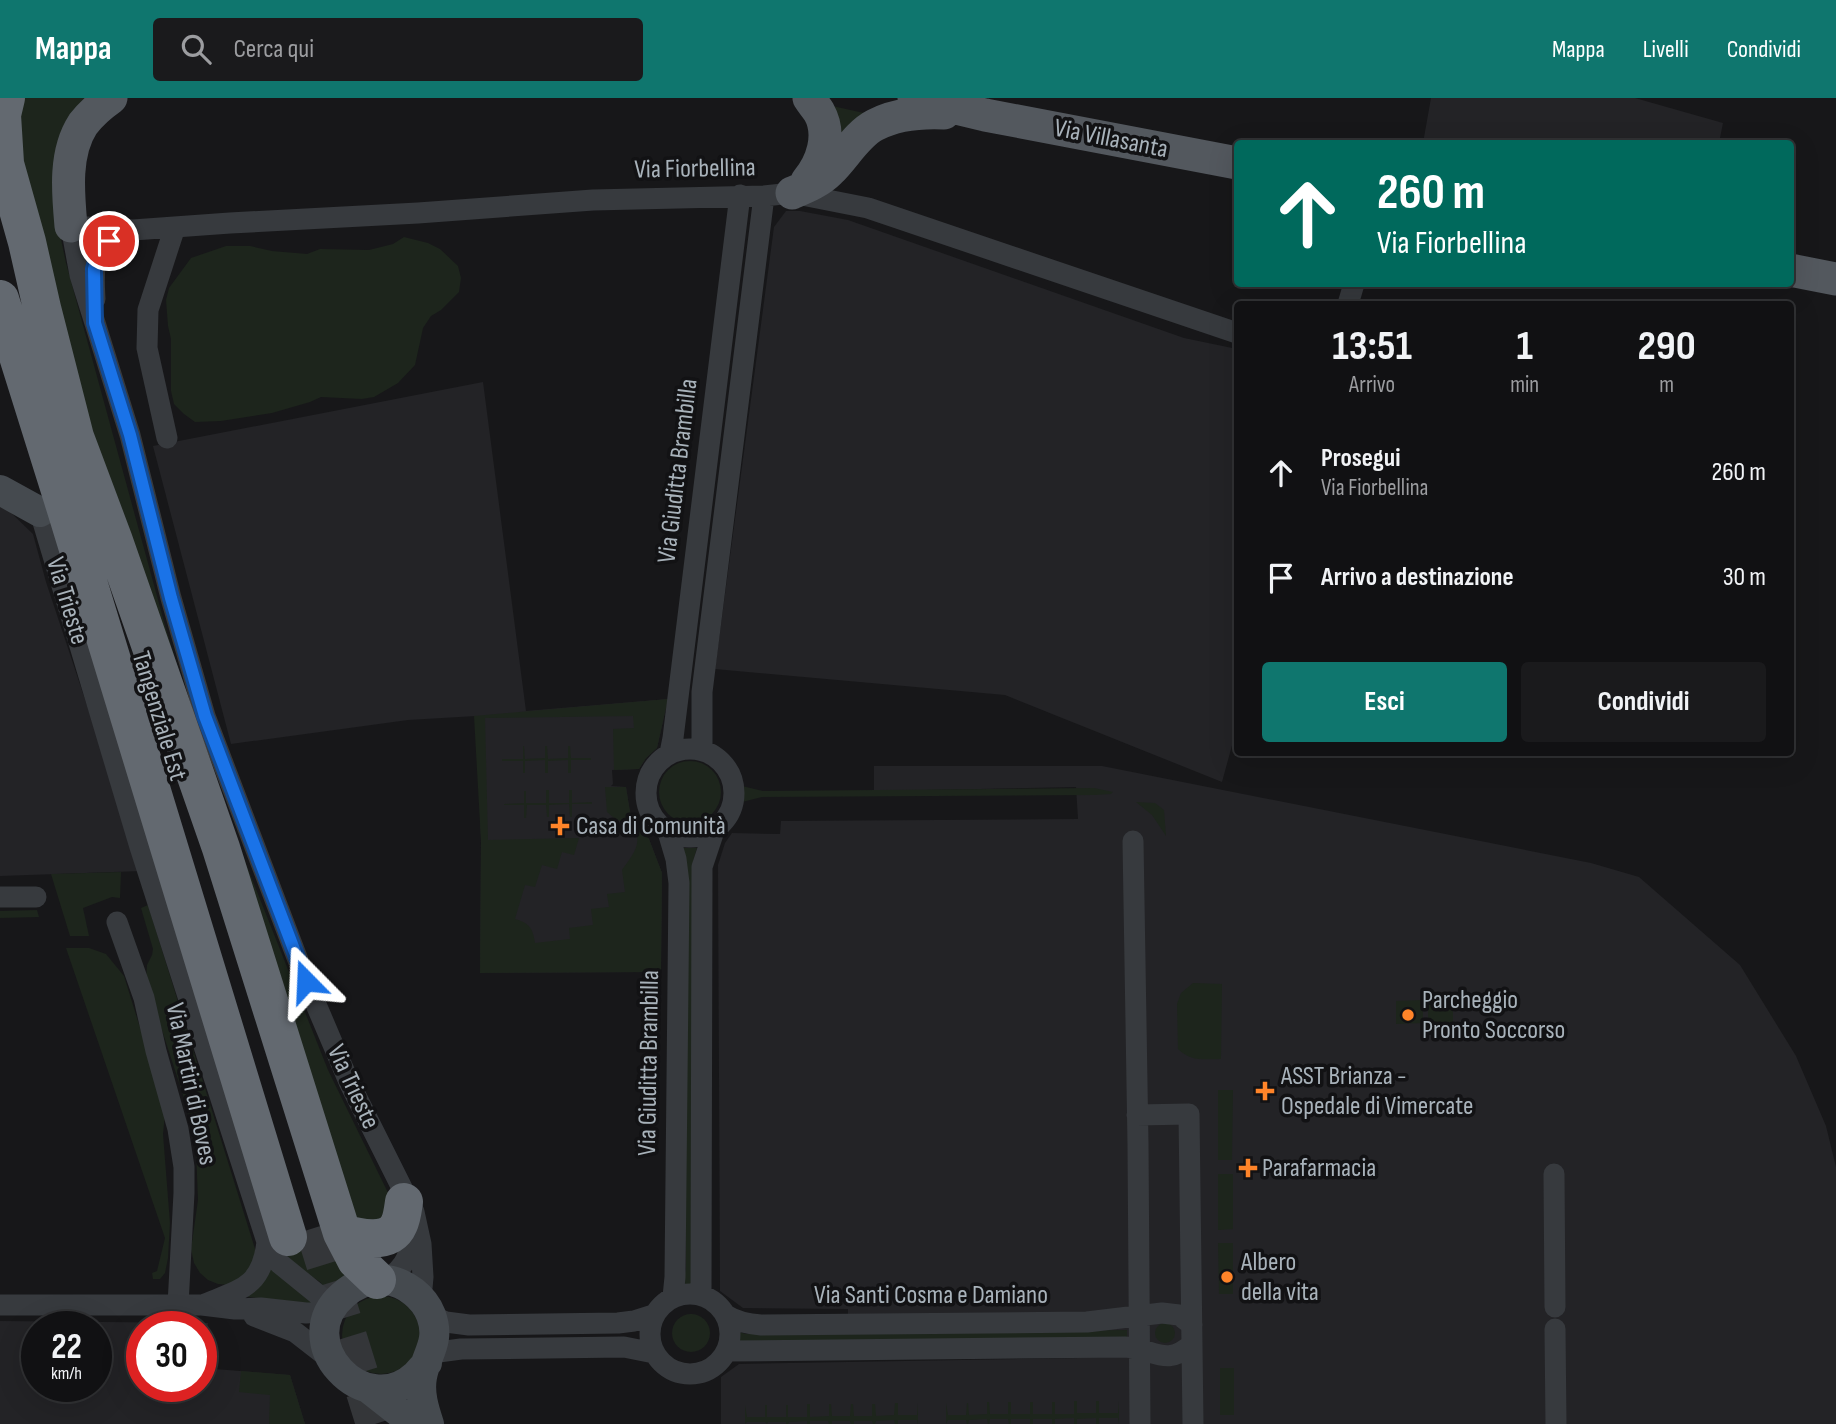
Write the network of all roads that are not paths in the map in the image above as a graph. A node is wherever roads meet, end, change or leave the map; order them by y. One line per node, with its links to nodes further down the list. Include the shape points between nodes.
1 (6, 98): 6 (highway)
2 (111, 98): 11 (main road, via 83,124 73,148 68,184)
3 (809, 98): 8 (main road, via 821,114 825,141 818,166 808,181)
4 (926, 100): 5 (main road)
5 (985, 115): 7 (main road, Via Villasanta); 8 (main road, via 927,112 873,125 815,183)
6 (3, 154): 21 (highway)
7 (1234, 162)
8 (778, 194): 9 (street, Via Fiorbellina); 18 (street, Via Fiorbellina, via 868,208); 25 (street, Via Giuditta Brambilla, via 702,692)
9 (740, 195): 12 (street, Via Fiorbellina); 26 (street, Via Giuditta Brambilla)
10 (0, 205): 21 (highway, Tangenziale Est)
11 (71, 226): 13 (street, Via Fiorbellina); 17 (street, Via Trieste)
12 (175, 227): 13 (street, Via Fiorbellina); 22 (street, via 148,310 148,348)
13 (133, 230): 17 (street, Via Fiorbellina, via 109,241 98,253)
14 (1794, 272): 15 (main road)
15 (1836, 279)
16 (0, 299): 36 (highway, Tangenziale Est)
17 (95, 323): 35 (street, Via Trieste, via 130,435 205,716 306,981)
18 (1234, 332)
19 (0, 382): 20 (highway); 24 (highway)
20 (0, 387)
21 (75, 437): 36 (highway, Tangenziale Est)
22 (167, 438)
23 (0, 490): 24 (street)
24 (40, 512): 36 (street, Via Trieste, via 140,847)
25 (702, 750): 26 (street, via 685,748); 27 (street, Via Giuditta Brambilla, via 722,762 734,785 730,813)
26 (670, 753): 28 (street, Via Giuditta Brambilla, via 649,773 646,786 650,813)
27 (714, 831): 28 (street, via 691,838); 38 (street, Via Giuditta Brambilla, via 702,867)
28 (668, 832): 39 (street, Via Giuditta Brambilla, via 679,883)
29 (1133, 841): 33 (street)
30 (0, 897): 31 (street)
31 (36, 897)
32 (117, 922): 41 (street, Via Martiri di Boves, via 144,998 184,1167)
33 (1138, 1115): 49 (street); 51 (street, via 1189,1114)
34 (1554, 1174): 44 (street)
35 (402, 1194): 36 (highway, via 399,1224 386,1236); 37 (street, Via Trieste, via 410,1249 399,1272); 43 (street, Via Trieste, via 414,1212 421,1244)
36 (303, 1235): 37 (highway, via 356,1260); 42 (street, via 265,1261 253,1280); 46 (street, Via Trieste, via 279,1263)
37 (382, 1280): 43 (street, via 411,1290); 46 (street, Via Trieste, via 349,1289)
38 (701, 1295): 39 (street); 48 (street, Via Santi Cosma e Damiano)
39 (673, 1297): 47 (street)
40 (0, 1305): 41 (street)
41 (178, 1305): 42 (street)
42 (202, 1305): 45 (street)
43 (426, 1307): 47 (street, via 446,1322 469,1325 618,1323); 55 (street, Via Trieste, via 434,1328)
44 (1555, 1307)
45 (235, 1309): 46 (street, via 306,1314); 56 (street, via 295,1332)
46 (331, 1309): 56 (street, via 325,1327)
47 (653, 1315): 54 (street, via 649,1341)
48 (726, 1315): 49 (street, Via Santi Cosma e Damiano, via 761,1325 1087,1322); 53 (street, via 730,1327)
49 (1138, 1315): 51 (street, Via Santi Cosma e Damiano, via 1179,1315); 52 (street)
50 (1555, 1329): 62 (street)
51 (1192, 1334): 52 (street, Via Santi Cosma e Damiano, via 1185,1350 1175,1355 1164,1357); 61 (street)
52 (1139, 1348): 53 (street, Via Santi Cosma e Damiano); 60 (street)
53 (727, 1351): 54 (street, via 709,1370 697,1374 672,1371)
54 (654, 1353): 55 (street, via 624,1347 461,1349)
55 (429, 1358): 57 (street, via 416,1376 402,1385); 59 (street, Via Trieste, via 421,1393)
56 (331, 1360): 57 (street, via 340,1373)
57 (368, 1388): 58 (street)
58 (411, 1424)
59 (429, 1424)
60 (1140, 1424)
61 (1193, 1424)
62 (1556, 1424)

